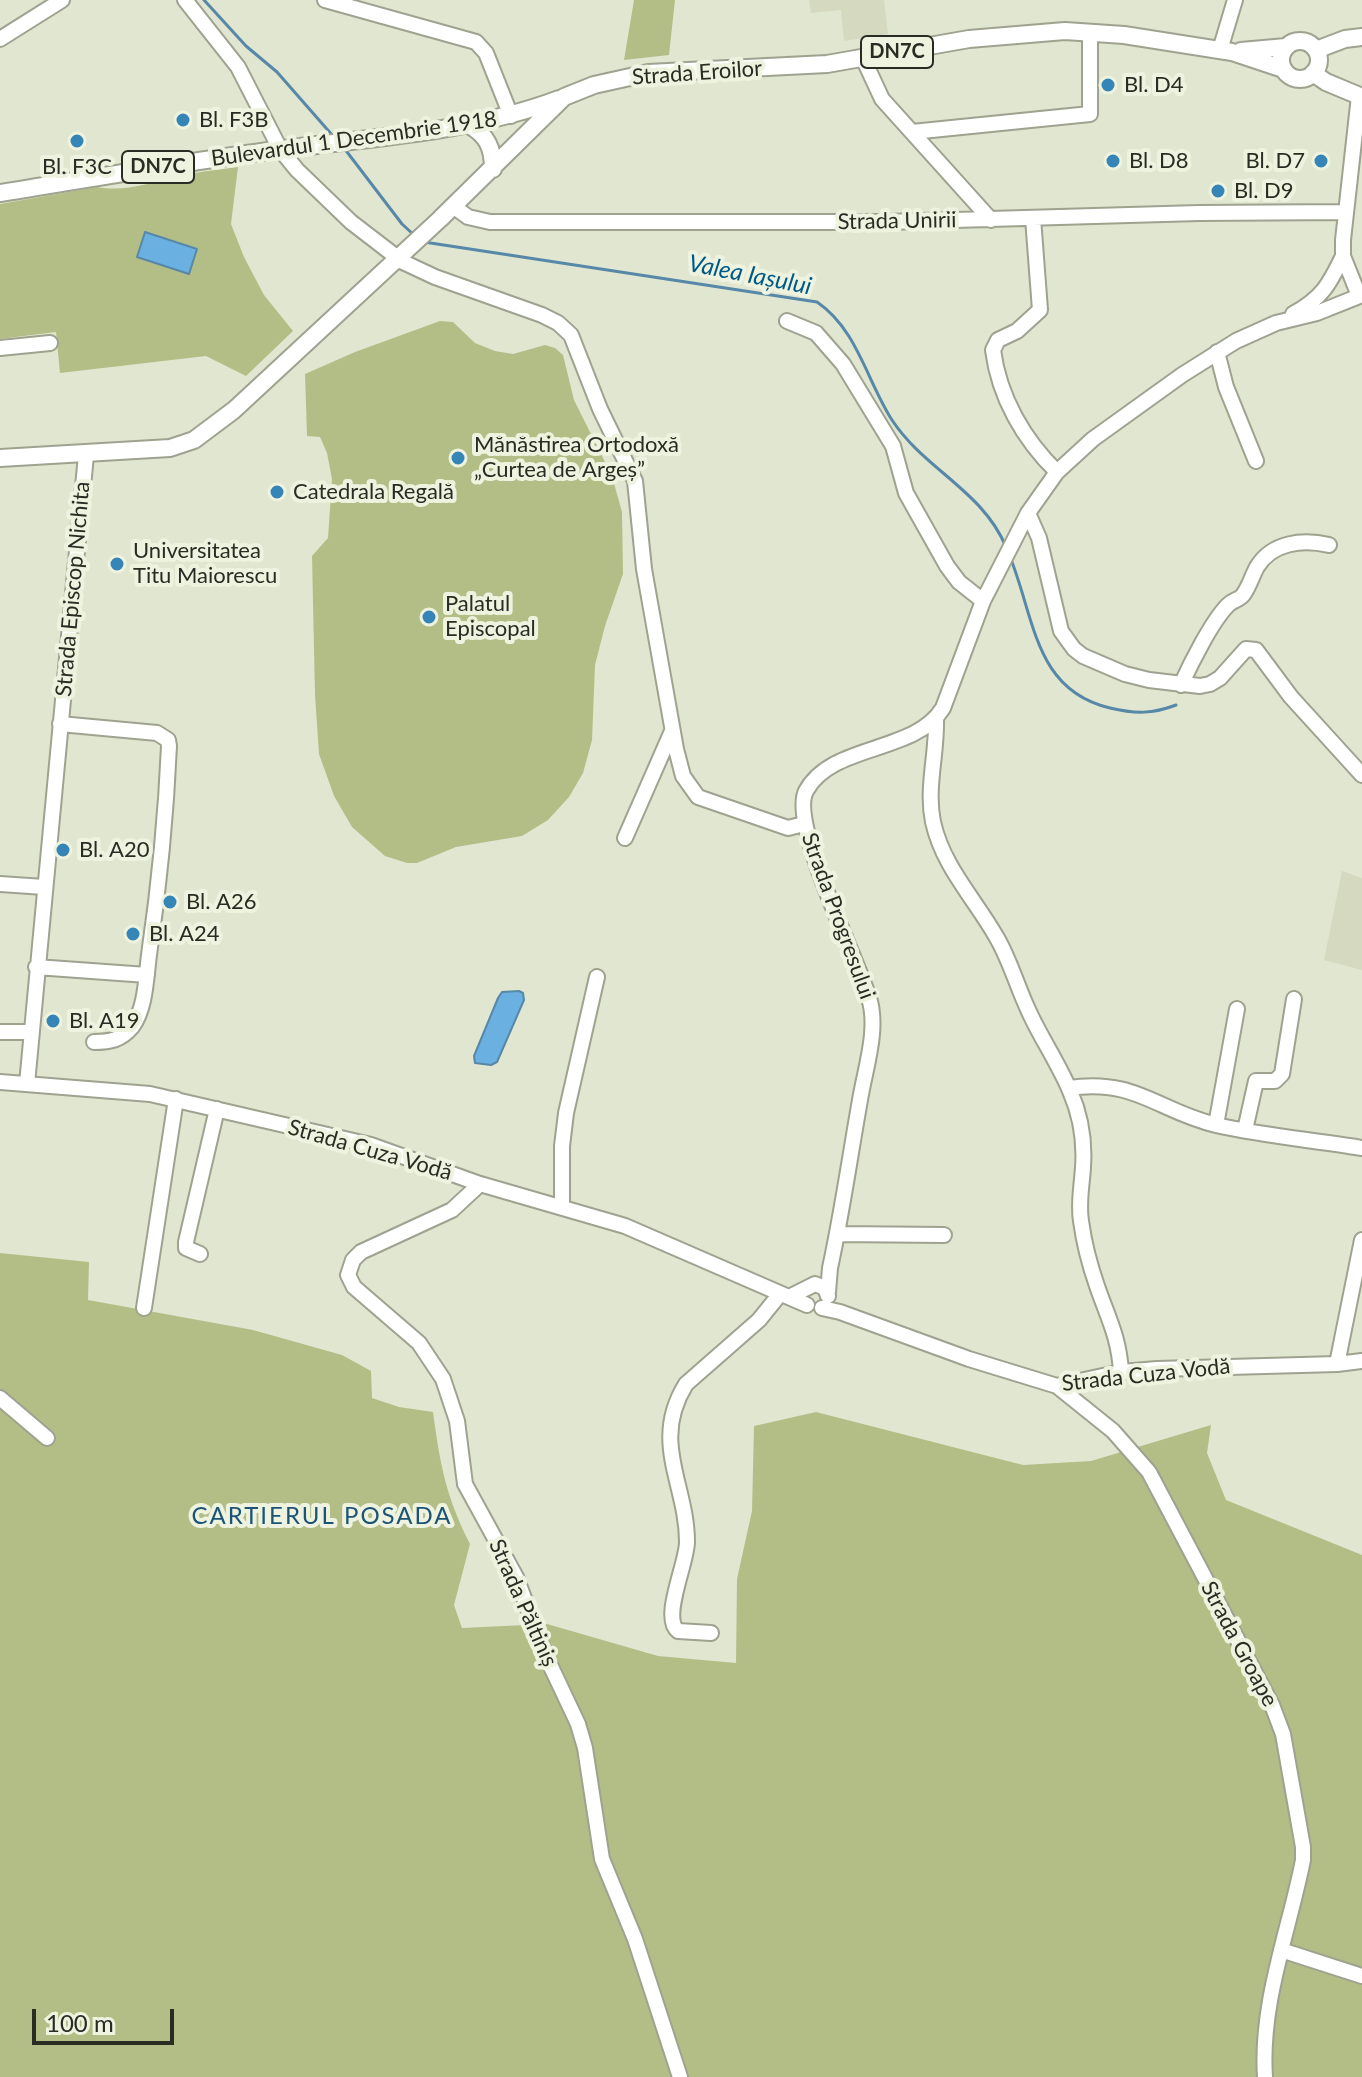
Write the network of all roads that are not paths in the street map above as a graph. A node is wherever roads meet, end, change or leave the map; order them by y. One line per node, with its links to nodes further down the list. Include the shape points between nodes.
1 (62, 0): 7 (street)
2 (185, 0): 19 (street, via 238,67)
3 (325, 0): 16 (street, via 476,42 486,53)
4 (1235, 0): 10 (street)
5 (1090, 32): 10 (main road, Strada Eroilor / DN7C); 11 (main road, Strada Eroilor / DN7C, via 1001,35); 18 (street, via 1090,114)
6 (1362, 37): 9 (main road)
7 (0, 39)
8 (1286, 47): 9 (main road, via 1301,41); 10 (main road); 12 (main road)
9 (1316, 50): 13 (main road)
10 (1226, 51): 12 (main road, Strada Eroilor / DN7C)
11 (863, 58): 15 (main road, Strada Eroilor / DN7C, via 797,67 648,73); 18 (street, via 882,99)
12 (1283, 69): 13 (main road, DN7C, via 1297,79)
13 (1313, 73): 14 (main road)
14 (1361, 96): 23 (street)
15 (564, 97): 16 (main road, Bulevardul 1 Decembrie 1918 / DN7C); 20 (main road, Strada Eroilor)
16 (511, 116): 17 (main road, Bulevardul 1 Decembrie 1918 / DN7C)
17 (469, 125): 19 (main road, Bulevardul 1 Decembrie 1918 / DN7C); 20 (main road, via 487,141)
18 (912, 132): 25 (street)
19 (280, 149): 21 (main road, Bulevardul 1 Decembrie 1918 / DN7C); 26 (street, via 351,222)
20 (493, 169): 22 (main road, Strada Eroilor)
21 (0, 193)
22 (453, 206): 25 (street, Strada Unirii, via 468,217 490,222); 26 (main road, Strada Eroilor)
23 (1344, 212): 24 (street, Strada Unirii); 27 (street)
24 (1033, 218): 25 (street, Strada Unirii); 37 (street, via 1040,310 998,340 993,350 1016,420)
25 (991, 220)
26 (401, 255): 34 (main road, Strada Eroilor, via 234,410 194,440 170,448); 44 (street, via 435,277 542,315 571,335 635,481)
27 (1343, 256): 28 (street); 30 (street, via 1321,295)
28 (1361, 295): 30 (street)
29 (787, 321): 40 (street, via 816,333 843,364 893,446 906,493 947,566)
30 (1276, 323): 33 (street)
31 (50, 343): 32 (street)
32 (0, 348)
33 (1217, 352): 36 (street); 37 (street, via 1093,439)
34 (86, 455): 35 (main road); 43 (street, Strada Episcop Nichita)
35 (0, 458)
36 (1256, 461)
37 (1057, 472): 38 (street)
38 (1024, 519): 40 (street); 41 (street, via 1036,527 1059,625 1074,649 1125,674)
39 (1329, 545): 41 (street, via 1289,544 1266,556 1245,593 1224,610)
40 (983, 601): 42 (street)
41 (1181, 685): 45 (street, via 1210,684 1246,649 1256,650)
42 (936, 720): 46 (street, Strada Progresului, via 822,773 804,795); 60 (street, via 931,794 939,844 1000,943)
43 (60, 724): 49 (street, Strada Episcop Nichita); 51 (street, Strada Episcop Nichita, via 157,733 168,740)
44 (672, 731): 46 (street, via 683,776 698,797 788,828); 47 (street)
45 (1362, 775)
46 (804, 824): 68 (street, Strada Progresului, via 873,1017)
47 (625, 838)
48 (0, 884): 49 (street)
49 (44, 887): 50 (street, Strada Episcop Nichita)
50 (36, 967): 51 (street); 56 (street, Strada Episcop Nichita)
51 (147, 975): 57 (street, Strada Episcop Nichita, via 131,1027 113,1041)
52 (597, 977): 67 (street, via 566,1113)
53 (1294, 999): 64 (street, via 1282,1074 1275,1081 1261,1079 1253,1085)
54 (1237, 1009): 63 (street)
55 (0, 1032): 56 (street)
56 (31, 1032): 59 (street, Strada Episcop Nichita)
57 (94, 1042)
58 (0, 1082): 59 (street, Strada Cuza Vodă)
59 (27, 1084): 61 (street, Strada Cuza Vodă)
60 (1069, 1088): 63 (street, via 1118,1088); 77 (street, via 1083,1136 1081,1221 1095,1280 1116,1333)
61 (176, 1099): 62 (street, Strada Cuza Vodă); 74 (street)
62 (217, 1109): 66 (street, Strada Cuza Vodă, via 371,1145); 71 (street, via 186,1242 186,1248)
63 (1216, 1125): 64 (street)
64 (1245, 1130): 65 (street)
65 (1362, 1148)
66 (480, 1184): 67 (street, Strada Cuza Vodă); 84 (street, Strada Păltiniș, via 452,1210 361,1252 348,1275 361,1293 419,1343 446,1386 457,1421 465,1484 516,1577 578,1724 602,1859 635,1939)
67 (562, 1207): 72 (street, Strada Cuza Vodă, via 674,1245)
68 (837, 1234): 69 (street); 73 (street, Strada Progresului)
69 (944, 1235)
70 (1362, 1240): 76 (street)
71 (200, 1254)
72 (785, 1295): 73 (street); 81 (street, via 686,1384 671,1431 671,1464 686,1518 687,1545 672,1622 678,1631)
73 (818, 1296): 78 (street, Strada Cuza Vodă, via 840,1312)
74 (144, 1308)
75 (1362, 1361): 76 (street, Strada Cuza Vodă)
76 (1337, 1364): 77 (street, Strada Cuza Vodă)
77 (1121, 1372): 78 (street, Strada Cuza Vodă)
78 (1057, 1386): 82 (street, Strada Groape, via 1113,1431 1149,1472 1278,1718 1303,1847)
79 (0, 1398): 80 (street)
80 (47, 1438)
81 (711, 1633)
82 (1281, 1950): 83 (street); 85 (street, Strada Groape, via 1265,2037)
83 (1362, 1976)
84 (680, 2077)
85 (1265, 2077)

